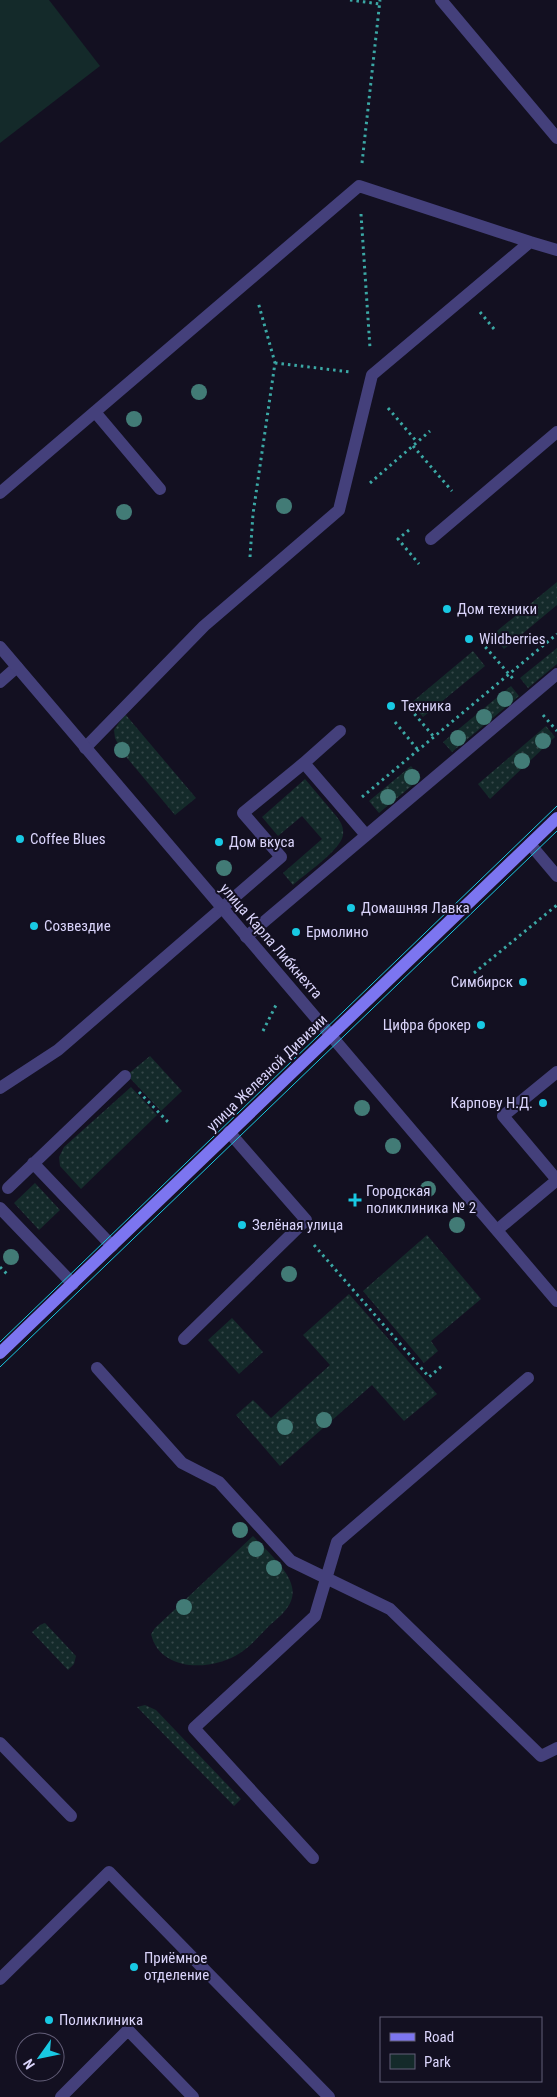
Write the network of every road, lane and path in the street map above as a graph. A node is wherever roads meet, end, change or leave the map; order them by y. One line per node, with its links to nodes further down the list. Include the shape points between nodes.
1 (350, 0): 3 (path)
2 (440, 0): 4 (street)
3 (380, 2): 5 (path)
4 (557, 138)
5 (359, 186): 6 (street); 8 (street); 10 (path)
6 (530, 242): 7 (street); 10 (street)
7 (557, 250)
8 (252, 278): 9 (path); 11 (street)
9 (275, 363): 10 (path); 23 (path, via 254,514)
10 (371, 381): 14 (path); 23 (street, via 339,510)
11 (95, 412): 18 (street); 19 (street)
12 (430, 431): 14 (path)
13 (557, 432): 21 (street)
14 (417, 442): 15 (path)
15 (412, 446): 16 (path); 17 (path)
16 (368, 484)
17 (449, 488)
18 (160, 489)
19 (0, 493)
20 (406, 533): 22 (path, via 398,539)
21 (431, 539)
22 (419, 564)
23 (248, 588): 36 (street, via 204,626)
24 (557, 634): 28 (path)
25 (481, 642): 28 (path)
26 (0, 647): 27 (street, улица Карла Либкнехта)
27 (17, 668): 30 (street); 36 (street, улица Карла Либкнехта)
28 (509, 674): 31 (path); 35 (path)
29 (557, 674): 31 (street)
30 (0, 682)
31 (529, 698): 41 (street)
32 (406, 704): 35 (path)
33 (395, 722): 37 (path)
34 (340, 731): 38 (street)
35 (434, 737): 37 (path)
36 (85, 748): 45 (street, улица Карла Либкнехта)
37 (418, 750): 39 (path)
38 (304, 763): 39 (street); 45 (street, via 243,814 281,857)
39 (344, 811): 41 (street)
40 (557, 818): 42 (street, улица Железной Дивизии)
41 (366, 835): 46 (street)
42 (530, 844): 43 (street); 50 (street, улица Железной Дивизии)
43 (557, 876)
44 (557, 905): 47 (path)
45 (221, 908): 46 (street, улица Карла Либкнехта); 53 (street, via 58,1050)
46 (246, 937): 50 (street, улица Карла Либкнехта)
47 (474, 973)
48 (276, 1004): 49 (path)
49 (263, 1031)
50 (330, 1034): 55 (street, улица Железной Дивизии); 60 (street, улица Карла Либкнехта)
51 (557, 1072): 60 (street, via 504,1116 557,1180)
52 (125, 1076): 54 (path); 56 (street)
53 (0, 1088)
54 (168, 1122)
55 (229, 1132): 59 (street, via 306,1220); 61 (street, улица Железной Дивизии)
56 (33, 1163): 57 (street); 61 (street)
57 (8, 1188)
58 (0, 1208): 64 (street)
59 (299, 1227): 66 (street); 68 (path, via 429,1377)
60 (497, 1230): 65 (street, улица Карла Либкнехта)
61 (112, 1246): 64 (street, улица Железной Дивизии)
62 (0, 1267): 63 (path)
63 (9, 1276)
64 (73, 1284): 67 (street, улица Железной Дивизии)
65 (557, 1301)
66 (184, 1339)
67 (0, 1353)
68 (443, 1365)
69 (97, 1368): 71 (street, via 182,1463 219,1482 291,1561)
70 (528, 1378): 71 (street, via 336,1542)
71 (326, 1578): 73 (street, via 390,1609 541,1756); 75 (street, via 315,1616 194,1728)
72 (0, 1743): 74 (street)
73 (557, 1748)
74 (71, 1816)
75 (313, 1858)
76 (0, 1980): 79 (street, via 109,1872)
77 (61, 2097): 78 (street, via 128,2030)
78 (194, 2097)
79 (330, 2097)

